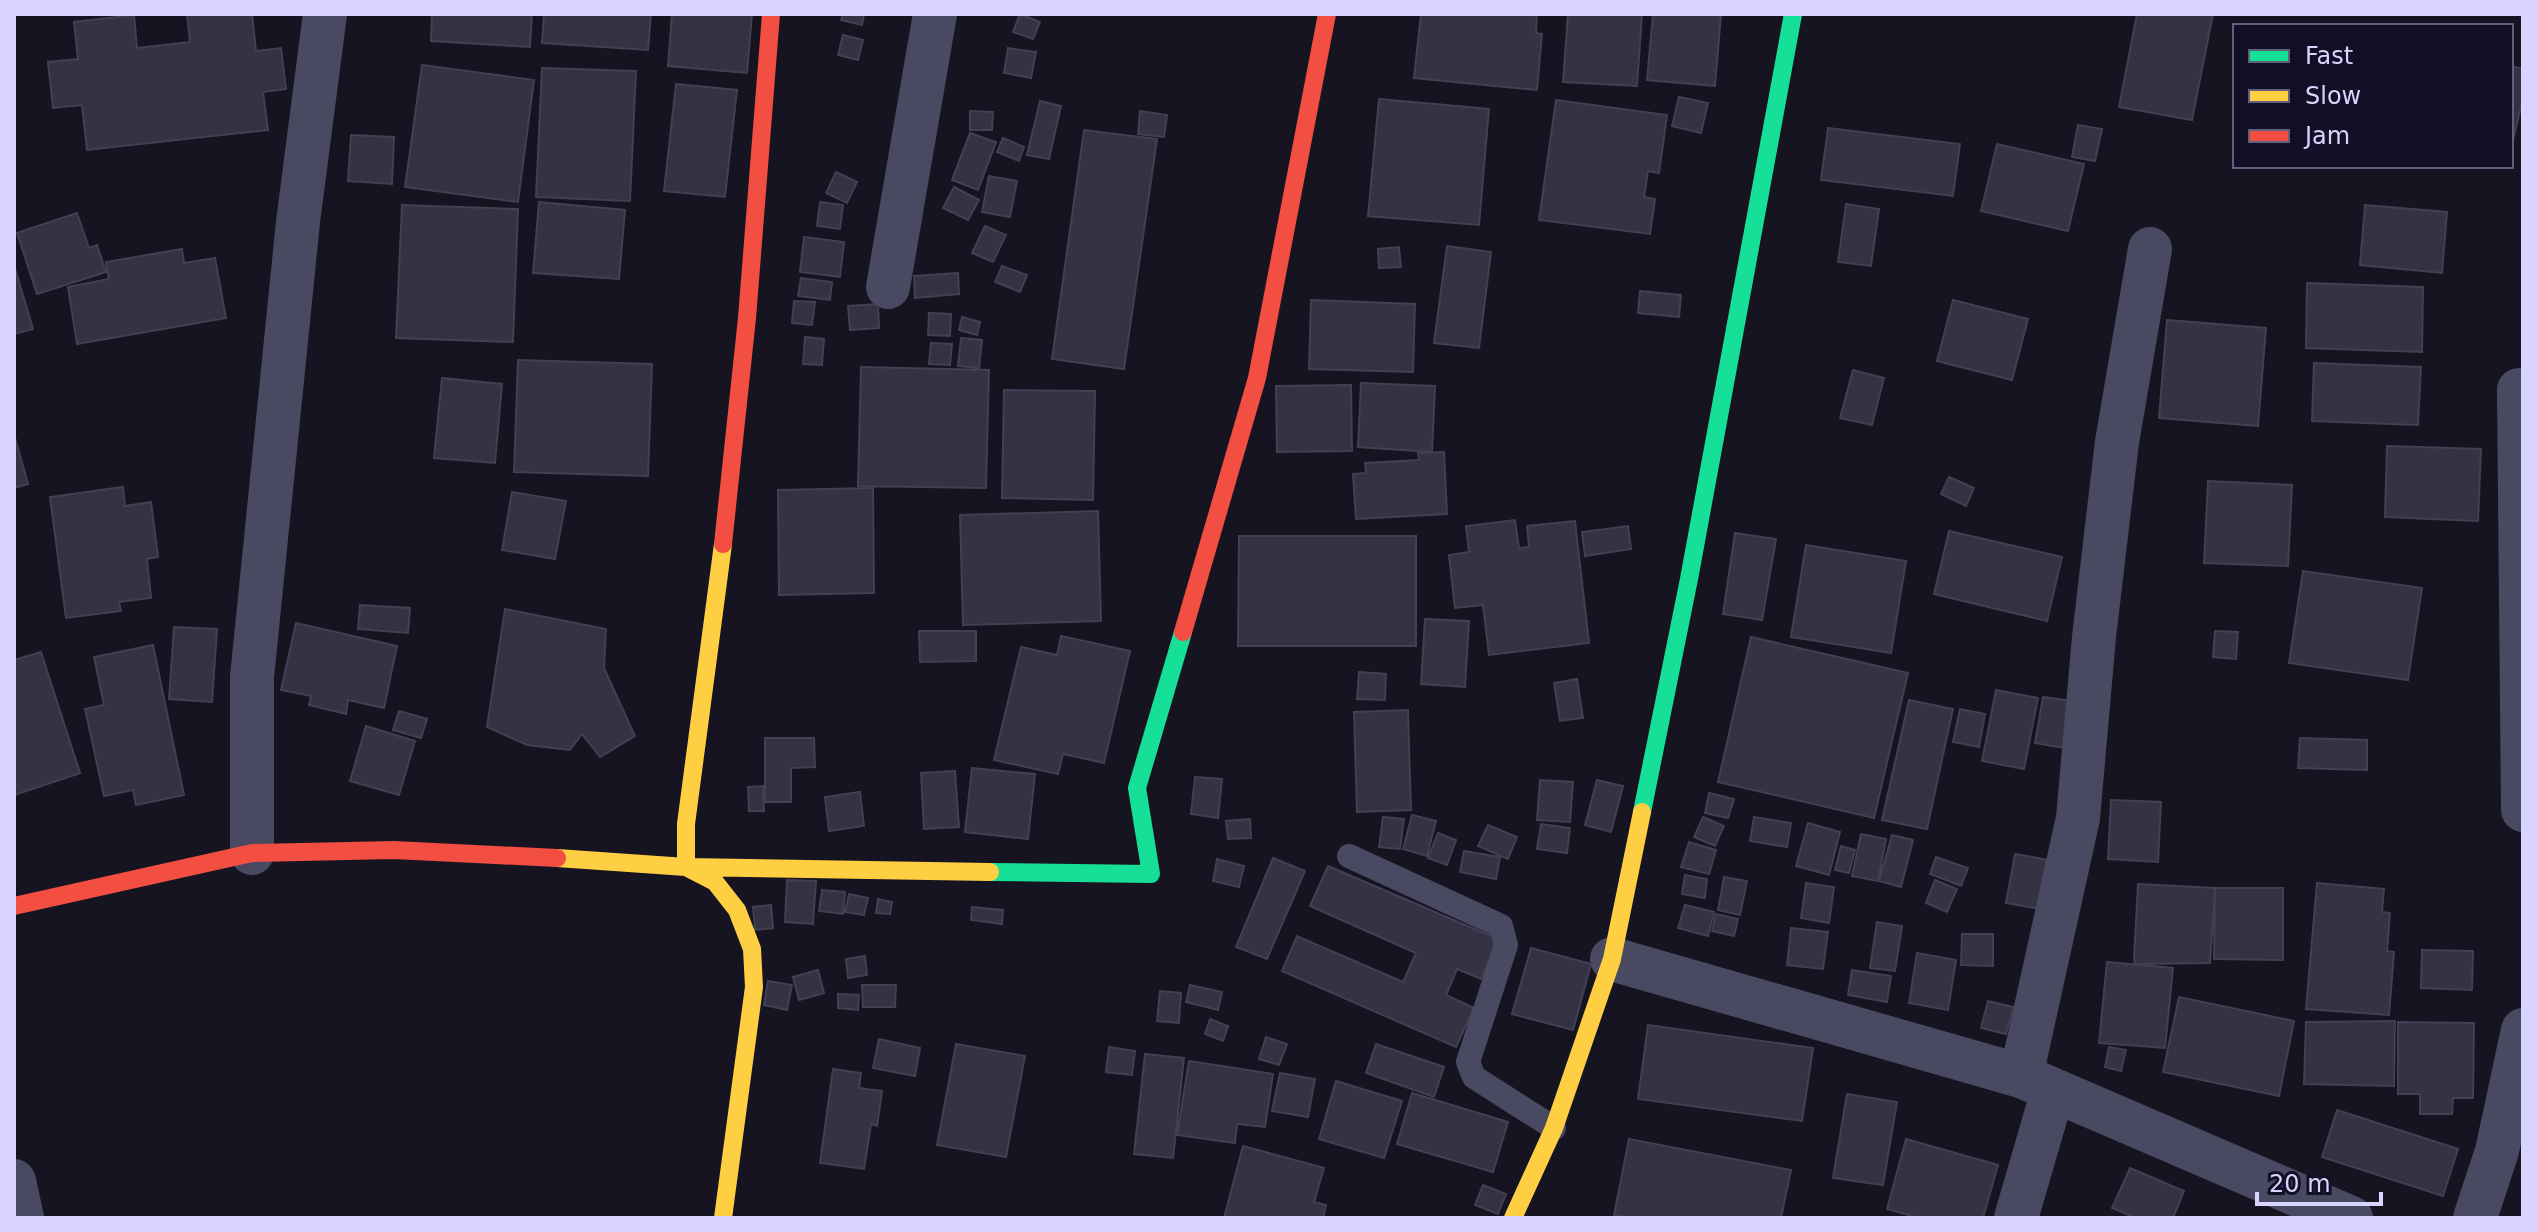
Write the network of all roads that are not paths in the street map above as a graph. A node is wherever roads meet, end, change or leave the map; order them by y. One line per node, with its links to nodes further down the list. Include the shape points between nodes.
1 (325, 14): 10 (street, via 298,222 252,677)
2 (771, 14): 12 (street, via 726,535 686,824)
3 (935, 14): 7 (street)
4 (1327, 14): 12 (street, via 1257,378 1137,788 1151,874)
5 (1793, 14): 14 (street, via 1692,564)
6 (2150, 249): 16 (street, via 2117,442 2078,818)
7 (888, 287)
8 (2519, 390): 9 (street)
9 (2523, 810)
10 (252, 853): 12 (street, via 409,851); 13 (street)
11 (1349, 856): 17 (lane, via 1501,926 1506,945 1468,1062 1474,1077)
12 (686, 867): 20 (street, via 715,882 737,910 752,949 754,987)
13 (14, 906)
14 (1612, 959): 16 (street); 17 (street)
15 (2523, 1030): 24 (street, via 2497,1151)
16 (2037, 1083): 22 (street); 23 (street)
17 (1554, 1128): 21 (street)
18 (14, 1181): 19 (street)
19 (22, 1218)
20 (723, 1218)
21 (1513, 1218)
22 (2016, 1218)
23 (2351, 1218)
24 (2475, 1218)

